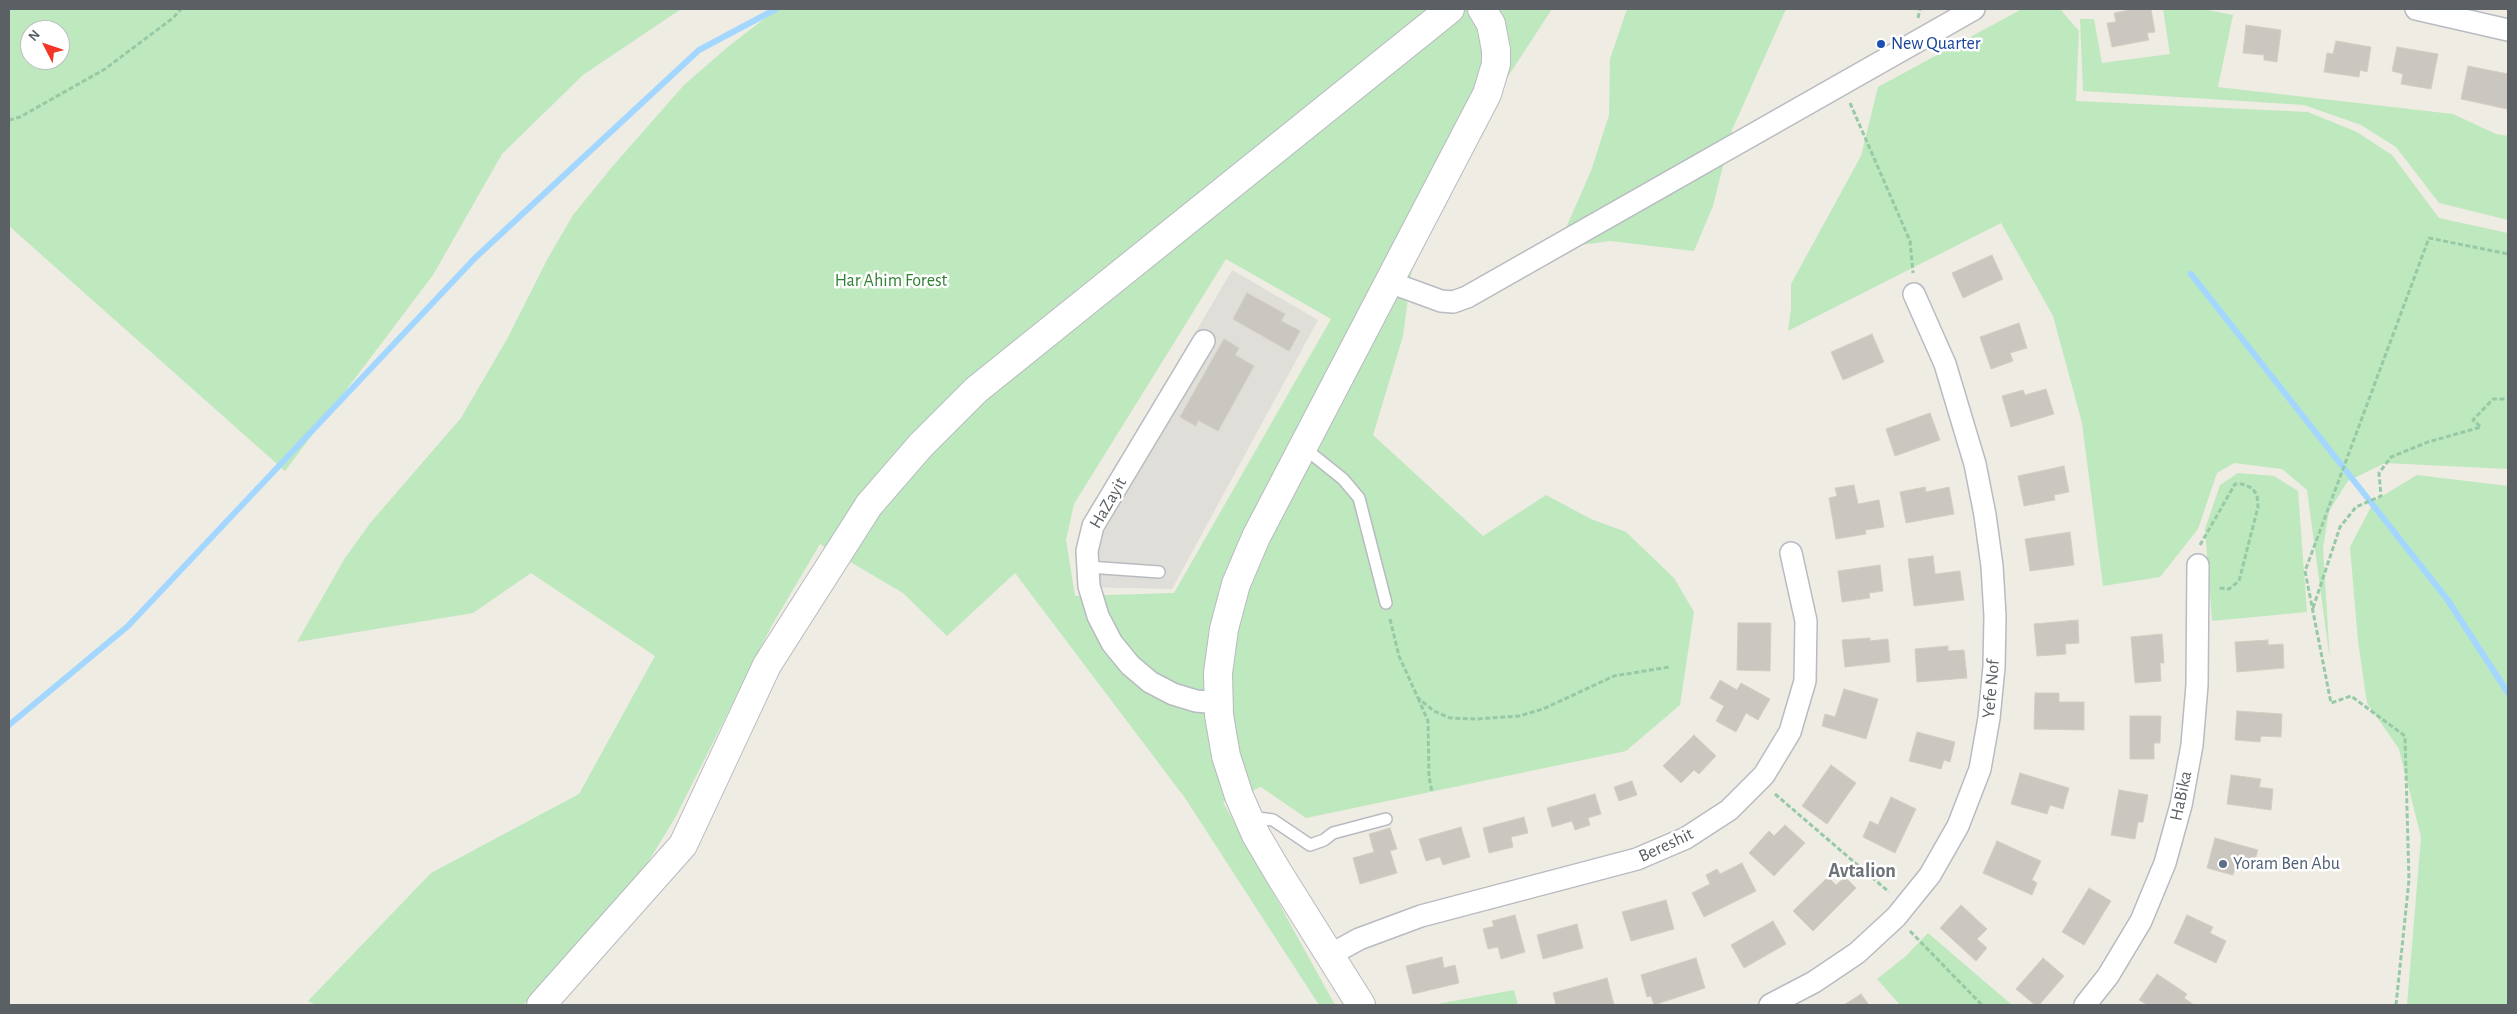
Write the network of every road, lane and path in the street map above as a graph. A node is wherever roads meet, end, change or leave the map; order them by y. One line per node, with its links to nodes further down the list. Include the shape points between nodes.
1 (181, 9): 8 (path, via 105,69 20,117)
2 (1450, 9): 30 (main road, via 976,390 921,445 868,504 767,665 683,845)
3 (1482, 9): 10 (main road, via 1494,36 1496,64 1487,94)
4 (1974, 9): 7 (street)
5 (2416, 9): 6 (street)
6 (2508, 30)
7 (1842, 84): 10 (street, via 1462,299 1441,301); 11 (path, via 1910,242)
8 (9, 120)
9 (2508, 254): 20 (path, via 2429,238 2305,571)
10 (1389, 282): 14 (main road)
11 (1914, 294): 28 (street, Yefe Nof, via 1945,364 1975,464 1992,566 1994,667 1980,769 1958,826 1930,875)
12 (1204, 341): 16 (street, HaZayit, via 1092,529 1087,548)
13 (2508, 399): 20 (path, via 2493,399 2473,420 2481,427 2391,456 2379,473 2381,496 2356,507 2340,527)
14 (1303, 448): 19 (lane, via 1343,479 1359,498); 23 (main road, via 1256,537 1236,584 1224,629 1218,673)
15 (1791, 553): 24 (street, Bereshit, via 1806,621 1805,681 1790,732)
16 (1088, 567): 17 (lane); 23 (street, HaZayit, via 1089,586 1098,616 1112,643 1130,665 1150,682 1173,694)
17 (1159, 572)
18 (2198, 575): 18 (path, via 2229,589 2239,581 2258,507 2257,495 2252,488 2234,484 2197,550); 34 (street, HaBika, via 2196,693 2192,745 2181,805 2165,863 2141,921 2108,976)
19 (1386, 603): 22 (path, via 1399,656)
20 (2313, 609): 35 (path, via 2331,703 2351,696 2405,736 2409,880)
21 (1669, 667): 22 (path, via 1614,676 1543,709 1519,716 1450,718 1434,711)
22 (1418, 698): 25 (path, via 1428,720)
23 (1219, 704): 26 (main road, via 1226,756)
24 (1759, 780): 28 (path); 29 (street, Bereshit, via 1714,820 1686,838 1637,859 1422,916 1359,939)
25 (1432, 792)
26 (1248, 817): 27 (lane, via 1273,820 1310,845 1333,833); 29 (main road)
27 (1386, 819)
28 (1901, 911): 32 (street, Yefe Nof, via 1857,952 1814,982); 33 (path)
29 (1330, 955): 31 (main road)
30 (542, 1005)
31 (1361, 1005)
32 (1770, 1005)
33 (1982, 1005)
34 (2085, 1005)
35 (2396, 1005)

